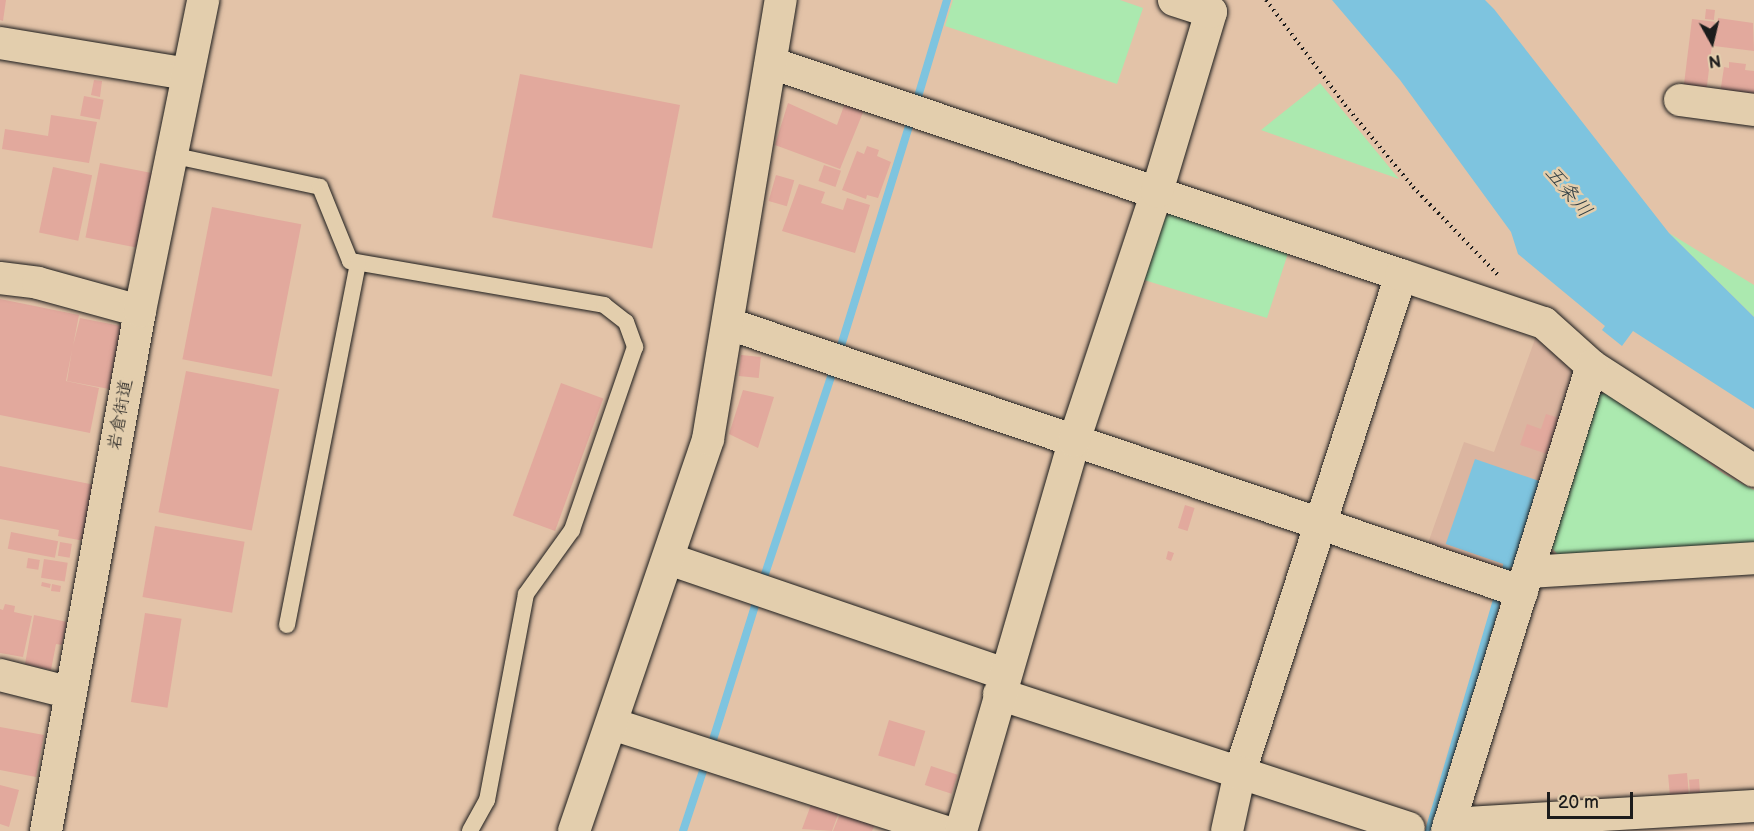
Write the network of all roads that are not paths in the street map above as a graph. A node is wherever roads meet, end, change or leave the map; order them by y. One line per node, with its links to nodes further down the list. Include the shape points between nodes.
1 (202, 0): 6 (street, 岩倉街道)
2 (779, 0): 5 (street)
3 (1174, 0): 10 (street, via 1211,12)
4 (0, 43): 6 (street)
5 (771, 63): 10 (street); 15 (street)
6 (187, 74): 9 (street, 岩倉街道)
7 (1680, 100): 8 (street)
8 (1754, 110)
9 (171, 155): 11 (lane, via 320,188 350,261); 14 (street, 岩倉街道)
10 (1157, 192): 12 (street); 17 (street)
11 (358, 263): 23 (lane); 33 (lane, via 604,305 626,322 635,347 572,530 526,594 487,800)
12 (1401, 275): 16 (street, via 1544,323); 19 (street)
13 (0, 278): 14 (street, via 38,283)
14 (140, 311): 26 (street, 岩倉街道)
15 (729, 324): 17 (street); 21 (street, via 708,440)
16 (1592, 366): 18 (street); 22 (street)
17 (1074, 441): 19 (street); 25 (street)
18 (1754, 471)
19 (1321, 524): 22 (street); 28 (street)
20 (1754, 558): 22 (street)
21 (669, 559): 25 (street); 27 (street)
22 (1515, 582): 30 (street)
23 (287, 625)
24 (0, 675): 26 (street)
25 (1002, 684): 28 (street); 36 (street)
26 (71, 693): 32 (street, 岩倉街道)
27 (612, 724): 34 (street); 35 (street)
28 (1240, 772): 31 (street); 37 (street)
29 (1754, 806): 30 (street)
30 (1448, 827)
31 (1409, 828)
32 (46, 831)
33 (470, 831)
34 (574, 831)
35 (944, 831)
36 (961, 831)
37 (1227, 831)

